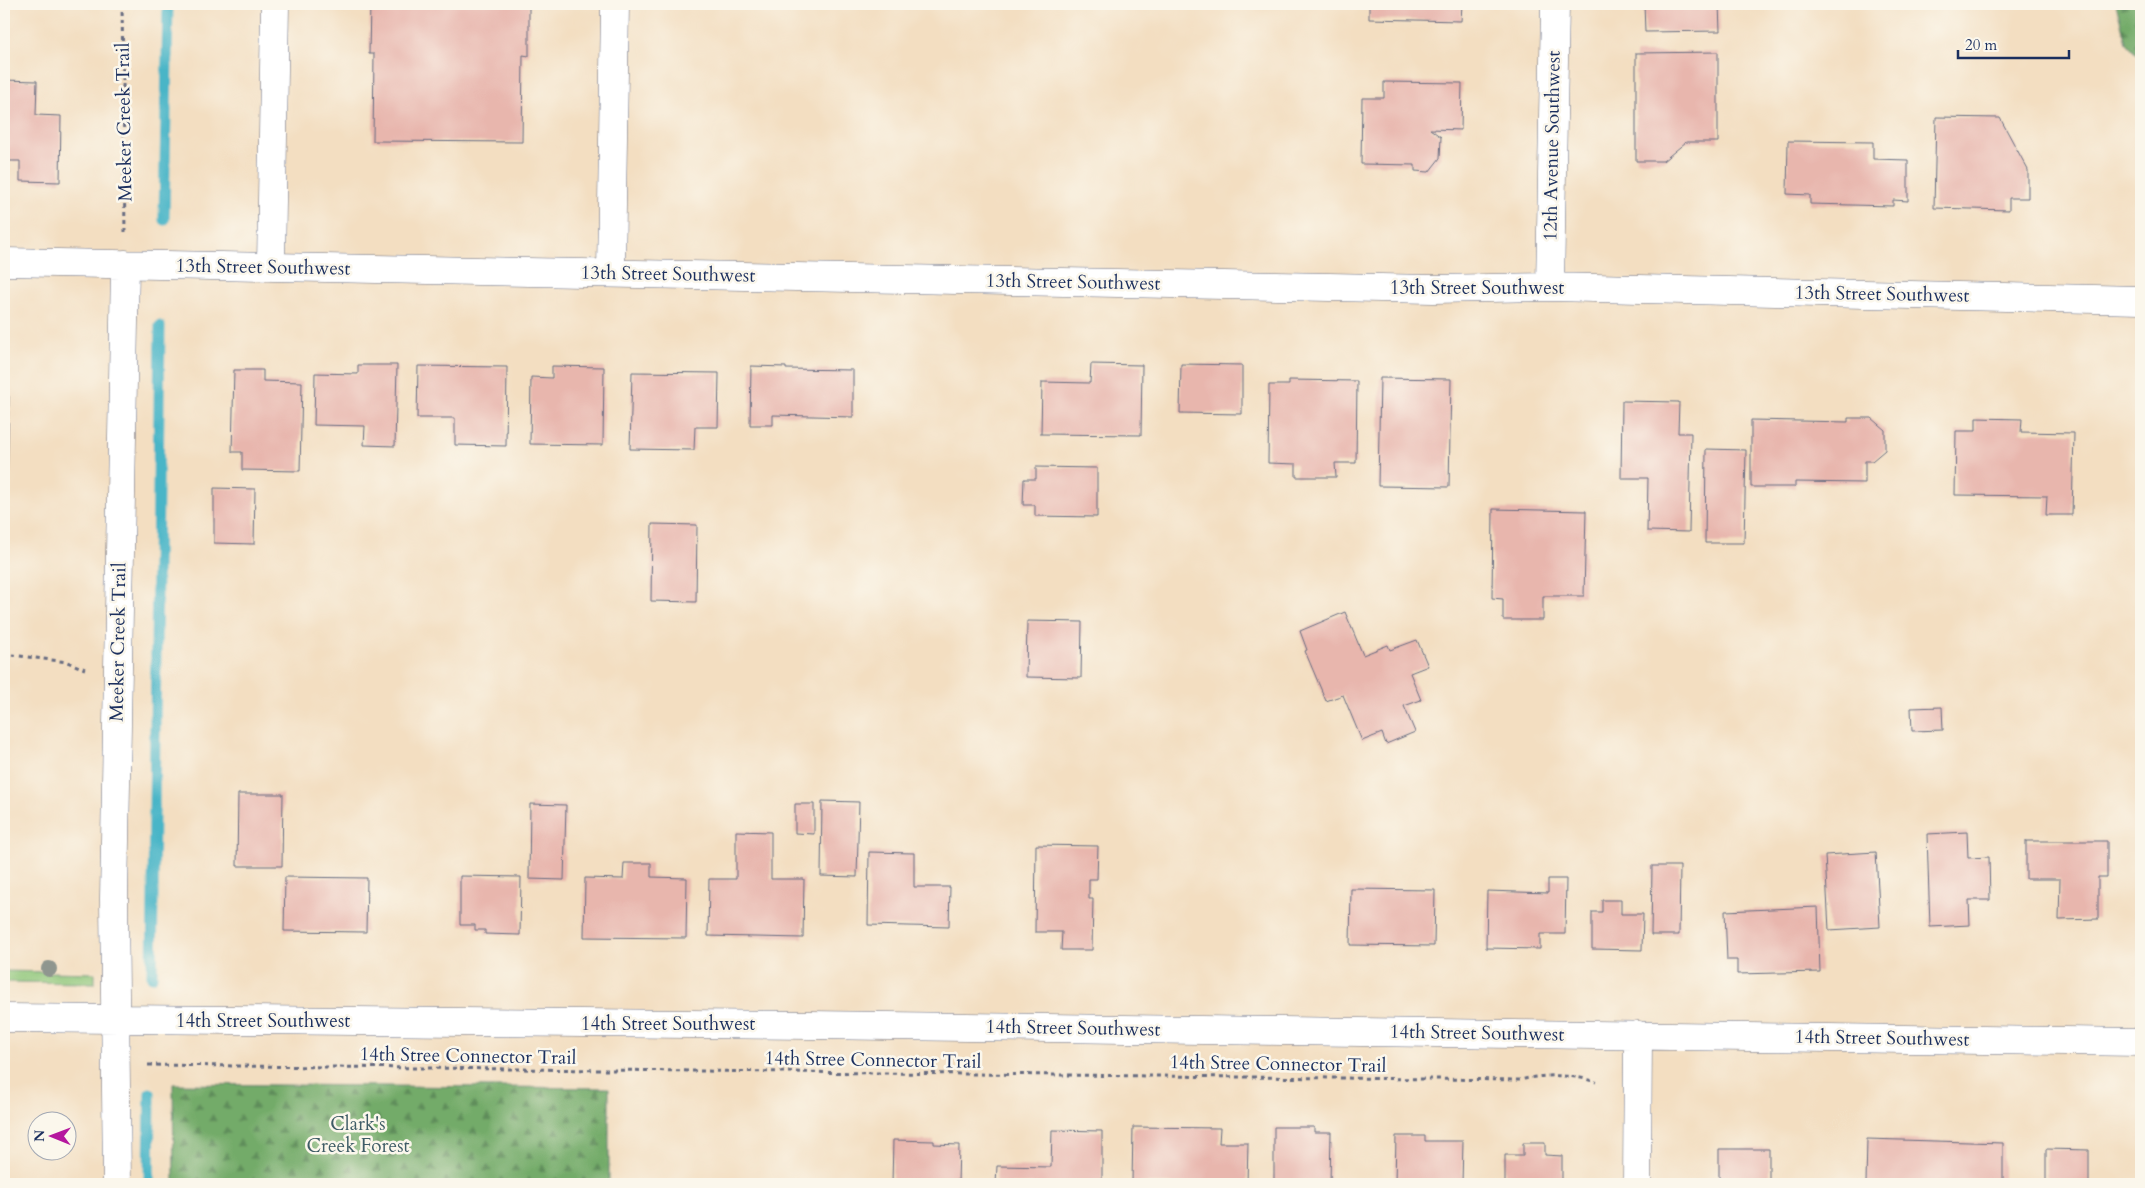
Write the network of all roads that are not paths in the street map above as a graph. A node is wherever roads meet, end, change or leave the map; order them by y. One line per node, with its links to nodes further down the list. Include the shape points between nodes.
1 (275, 4): 6 (street)
2 (615, 4): 7 (street)
3 (1555, 4): 8 (street, 12th Avenue Southwest)
4 (125, 252): 5 (street, 13th Street Southwest); 6 (street, 13th Street Southwest); 11 (street, Meeker Creek Trail, via 114,899)
5 (4, 262)
6 (271, 267): 7 (street, 13th Street Southwest)
7 (611, 273): 8 (street, 13th Street Southwest, via 1433,289)
8 (1550, 288): 9 (street, 13th Street Southwest)
9 (2141, 300)
10 (4, 1018): 11 (street, 14th Street Southwest)
11 (116, 1020): 12 (street, 14th Street Southwest); 14 (street, Meeker Creek Trail)
12 (1638, 1035): 13 (street, 14th Street Southwest); 15 (street)
13 (2141, 1042)
14 (117, 1184)
15 (1636, 1184)

